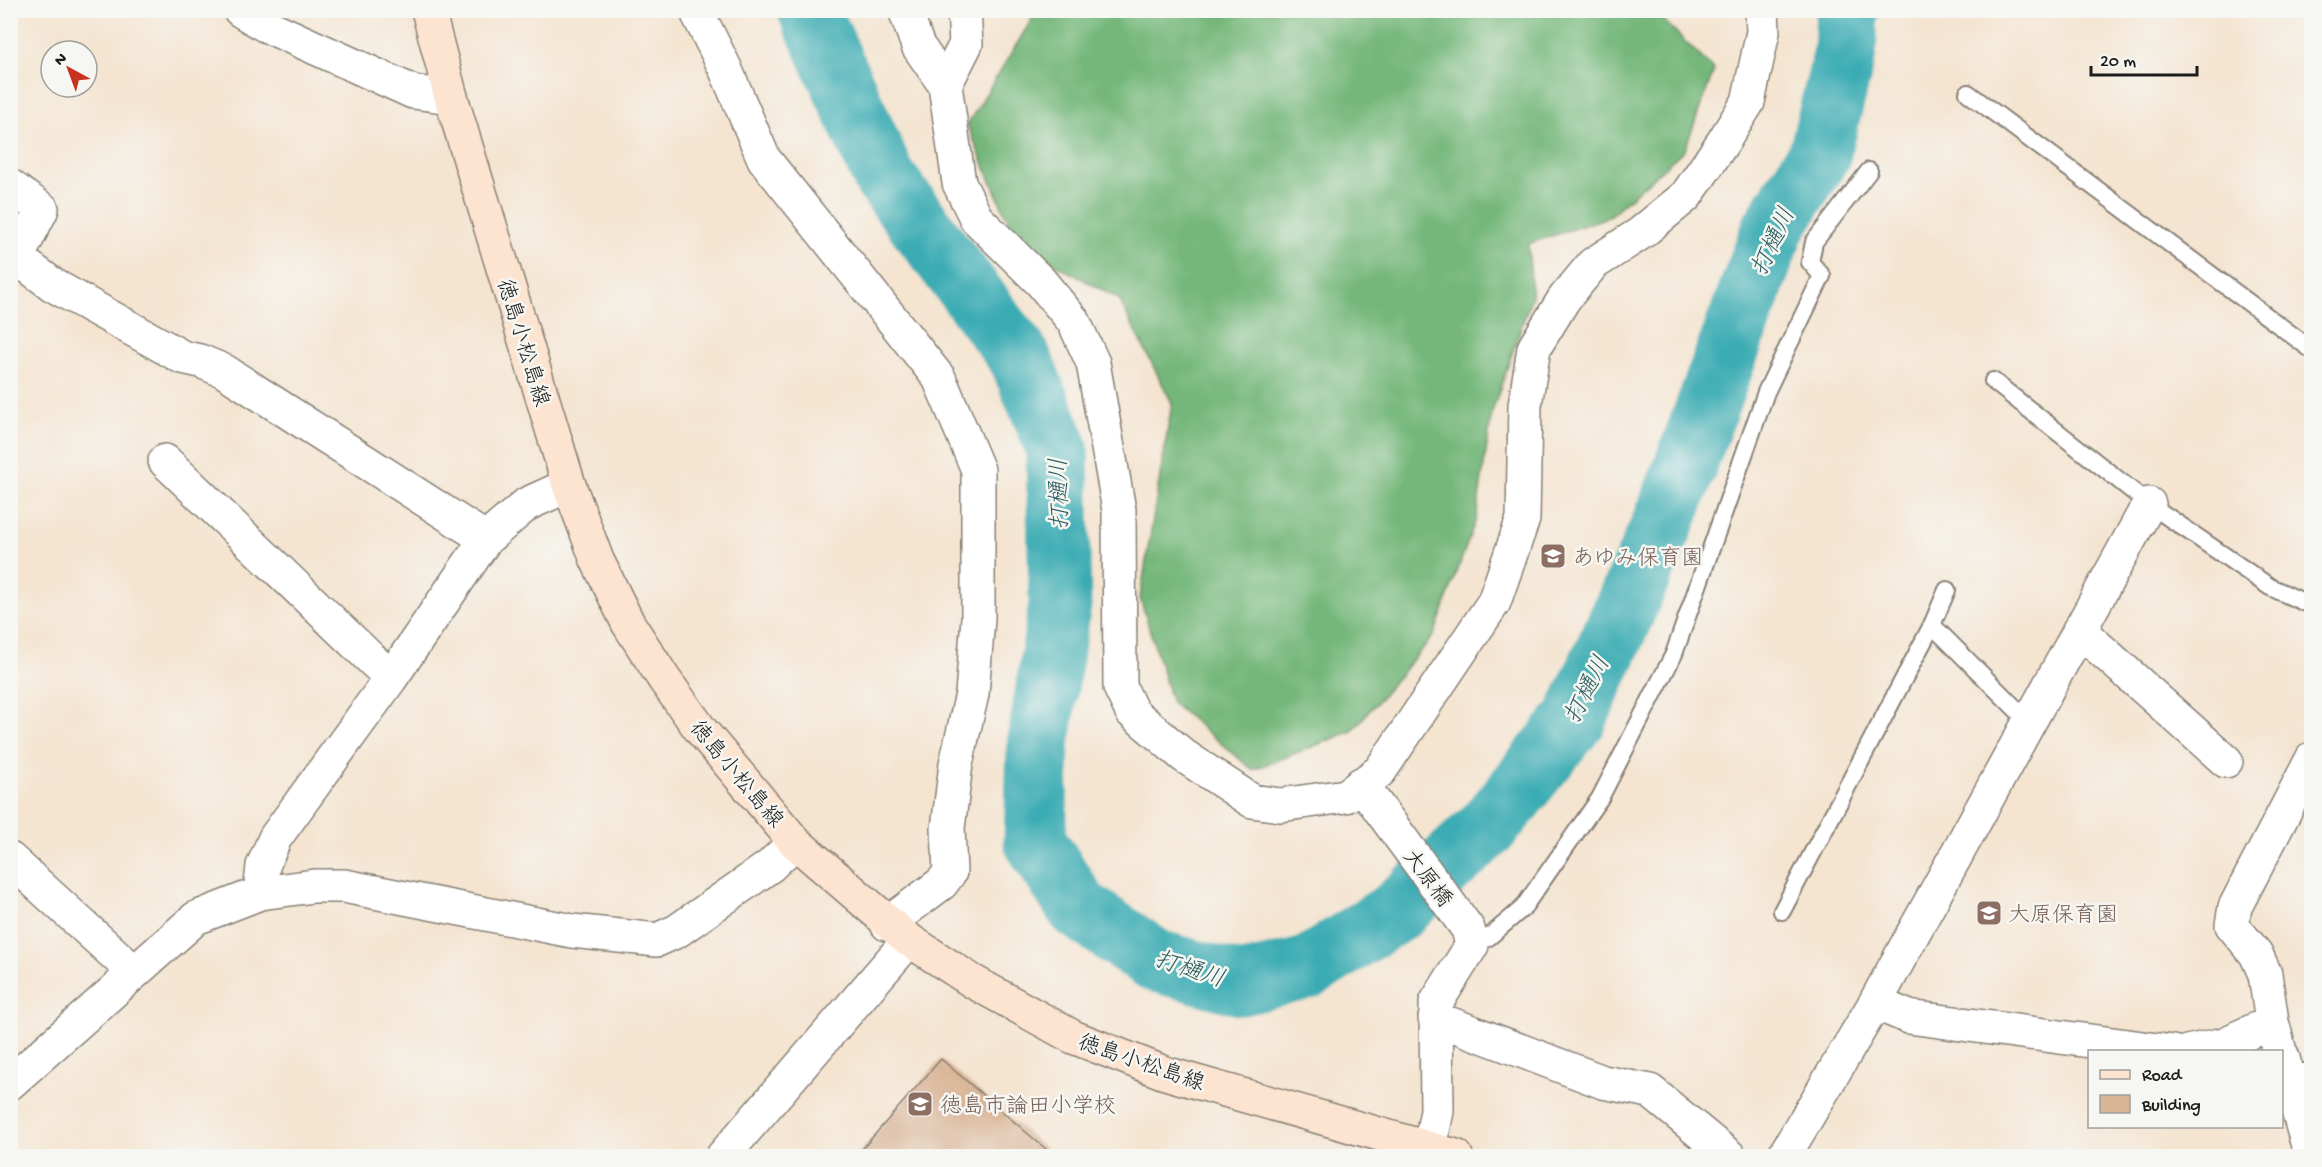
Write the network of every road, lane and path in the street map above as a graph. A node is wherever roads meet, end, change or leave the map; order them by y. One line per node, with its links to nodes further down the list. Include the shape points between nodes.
1 (240, 10): 9 (street, via 413,92)
2 (428, 10): 9 (main road, 徳島小松島線)
3 (696, 10): 31 (street, via 764,159 939,378 978,470 978,618 972,694 948,828 950,872)
4 (905, 10): 7 (street, via 918,46)
5 (964, 10): 7 (street, via 966,44)
6 (1762, 10): 26 (street, via 1763,32 1748,102 1723,142 1686,196 1641,233 1593,264 1564,299 1534,348 1525,405 1523,519 1494,602 1380,771)
7 (945, 85): 26 (street, via 959,183 976,218 1041,282 1074,322 1093,363 1119,510 1120,687 1132,712 1184,756 1252,801 1280,805 1346,796)
8 (1968, 93): 12 (lane)
9 (451, 97): 15 (main road, 徳島小松島線)
10 (1869, 171): 32 (lane, via 1814,242 1810,262 1822,276 1766,392 1674,654 1600,798 1523,908 1489,938)
11 (10, 186): 17 (street, via 42,209 17,258 53,285 182,357 224,371)
12 (2312, 350)
13 (1994, 381): 16 (lane)
14 (165, 461): 22 (street)
15 (569, 485): 17 (street, via 527,504); 27 (main road, 徳島小松島線, via 597,560 640,641 700,729)
16 (2149, 504): 19 (lane, via 2270,587); 21 (street)
17 (486, 539): 22 (street)
18 (1947, 590): 20 (lane)
19 (2312, 606)
20 (1932, 625): 23 (lane); 30 (lane)
21 (2079, 630): 23 (street); 25 (street)
22 (391, 678): 29 (street, via 275,838 263,866)
23 (2029, 722): 34 (street)
24 (2312, 759): 39 (street, via 2235,907 2232,925 2256,954 2265,974)
25 (2226, 761)
26 (1361, 784): 32 (street, 大原橋)
27 (795, 842): 29 (street, via 770,866 677,931 657,940 572,931 344,886); 31 (main road, 徳島小松島線)
28 (10, 859): 33 (street)
29 (260, 893): 33 (street, via 196,918)
30 (1782, 911)
31 (898, 932): 41 (main road, 徳島小松島線, via 972,981 1073,1037 1165,1072); 42 (street)
32 (1470, 937): 35 (street, via 1436,1003)
33 (134, 972): 40 (street)
34 (1875, 1003): 36 (street, via 1909,1017); 44 (street)
35 (1435, 1017): 41 (street); 43 (street, via 1603,1082 1650,1091)
36 (2158, 1050)
37 (2196, 1050): 38 (street, via 2224,1044)
38 (2258, 1050)
39 (2286, 1055): 45 (street)
40 (10, 1083)
41 (1438, 1154)
42 (723, 1156)
43 (1729, 1156)
44 (1784, 1156)
45 (2311, 1156)

